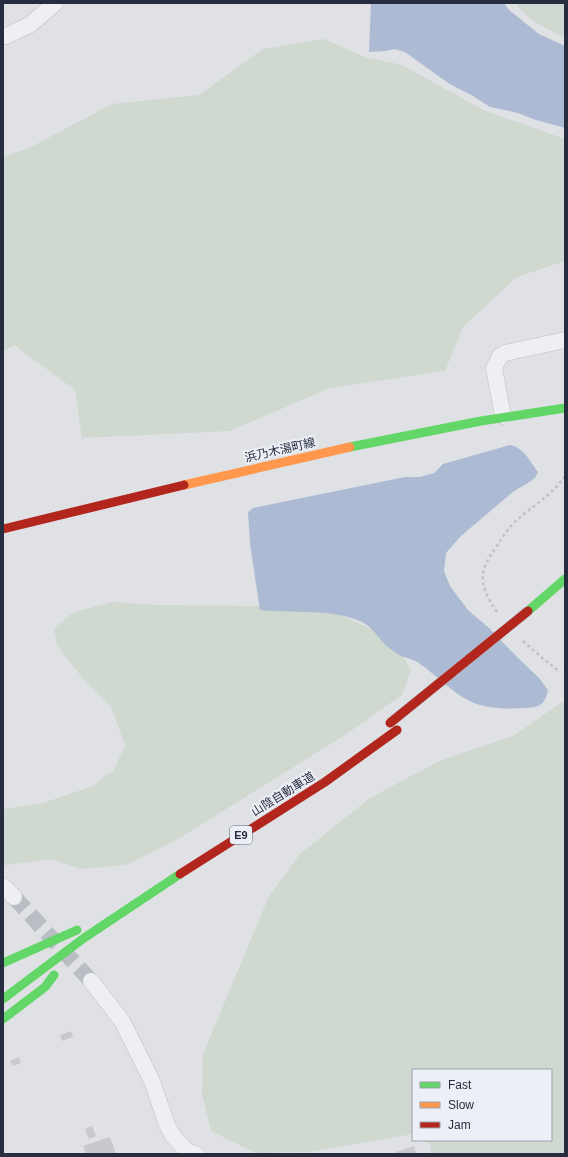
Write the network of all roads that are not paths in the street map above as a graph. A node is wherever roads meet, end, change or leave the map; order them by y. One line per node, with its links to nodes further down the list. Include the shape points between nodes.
1 (55, 3): 2 (street, via 31,24)
2 (3, 36)
3 (565, 340): 5 (street, via 500,356 494,368)
4 (565, 408): 5 (main road, 浜乃木湯町線)
5 (503, 416): 6 (main road, 浜乃木湯町線, via 311,455)
6 (3, 528)
7 (565, 579): 8 (main road, bridge)
8 (386, 726)
9 (400, 728): 10 (main road, 山陰自動車道 / E9, via 325,782)
10 (84, 938): 14 (main road, 山陰自動車道 / E9); 15 (main road, E9, via 45,987)
11 (40, 956): 12 (main road, via 80,928)
12 (3, 963)
13 (91, 981): 16 (street, via 122,1021 152,1081 166,1125 188,1152)
14 (3, 999)
15 (3, 1019)
16 (196, 1154)

